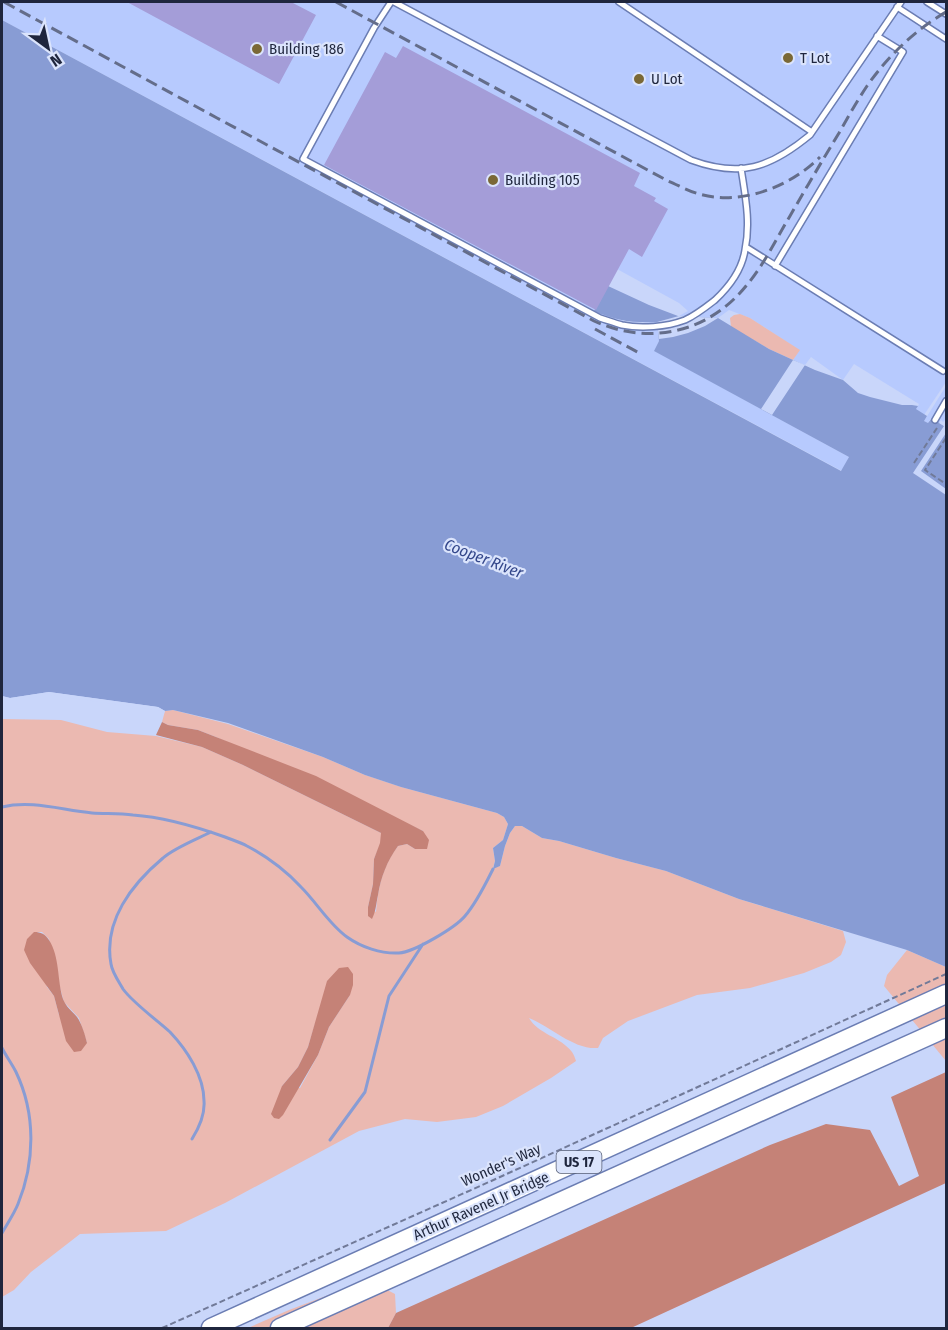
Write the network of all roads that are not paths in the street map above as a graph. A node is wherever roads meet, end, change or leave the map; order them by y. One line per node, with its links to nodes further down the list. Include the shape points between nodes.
1 (393, 2): 9 (lane, via 691,160 711,167); 10 (lane, via 374,28 303,159 600,318 622,325 663,325 685,320 706,308 732,283)
2 (619, 2): 8 (lane)
3 (927, 2): 5 (lane)
4 (899, 4): 6 (lane); 7 (lane)
5 (946, 14)
6 (877, 36): 8 (lane); 11 (lane, via 903,52)
7 (946, 39)
8 (812, 132): 9 (lane, via 781,157)
9 (741, 168): 10 (lane, via 747,210)
10 (746, 248): 11 (lane)
11 (775, 266): 12 (lane)
12 (944, 371)
13 (946, 401): 14 (lane)
14 (938, 422)
15 (946, 994): 17 (highway, Arthur Ravenel Jr Bridge / US 17)
16 (946, 1028): 18 (highway, Arthur Ravenel Jr Bridge / US 17)
17 (211, 1329)
18 (280, 1329)

